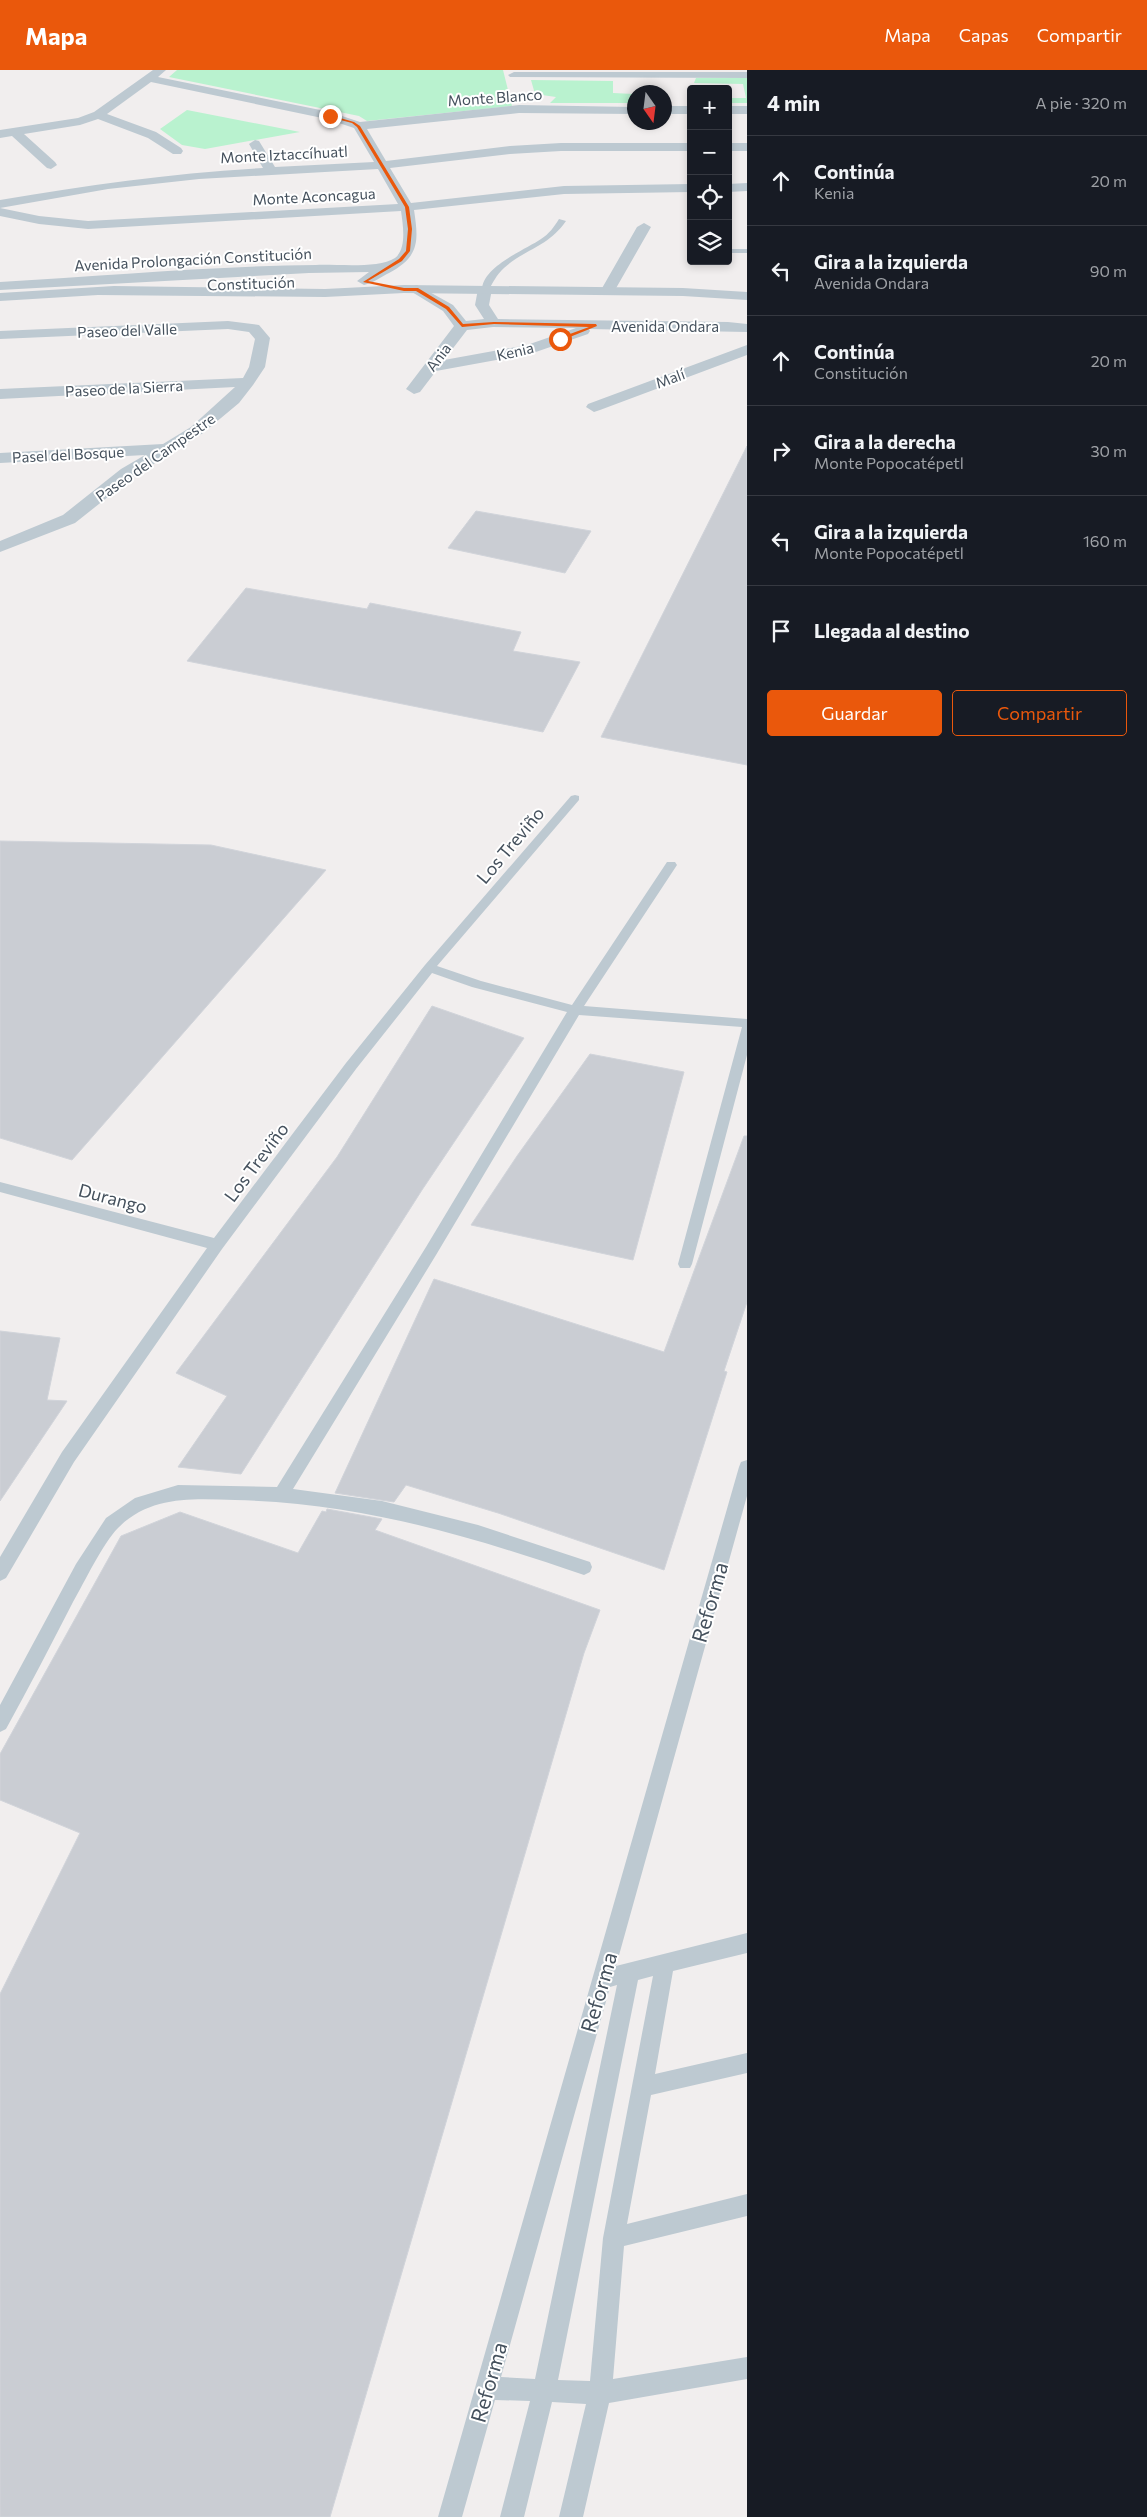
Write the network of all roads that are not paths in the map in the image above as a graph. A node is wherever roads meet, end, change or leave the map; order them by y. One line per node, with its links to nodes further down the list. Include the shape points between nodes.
1 (160, 70): 4 (street)
2 (747, 75): 3 (street)
3 (514, 76)
4 (148, 78): 10 (street); 11 (street, via 336,117)
5 (627, 110): 11 (street, Monte Blanco, via 519,105)
6 (672, 110): 7 (street)
7 (687, 110)
8 (732, 110): 9 (street)
9 (747, 110)
10 (98, 115): 12 (street); 18 (street, via 152,134)
11 (359, 126): 20 (street)
12 (15, 132): 13 (street); 19 (street)
13 (0, 134)
14 (255, 144): 21 (street)
15 (687, 147): 20 (street, Monte Iztaccíhuatl, via 510,150)
16 (732, 147): 17 (street)
17 (747, 147)
18 (177, 151)
19 (50, 165)
20 (382, 165): 21 (street, Monte Iztaccíhuatl); 26 (street)
21 (272, 172): 25 (street, Monte Iztaccíhuatl, via 155,179)
22 (687, 188): 26 (street, Monte Aconcagua, via 564,190)
23 (732, 188): 24 (street)
24 (747, 188)
25 (0, 204)
26 (407, 207): 27 (street, Monte Aconcagua, via 88,224 38,220); 32 (street, via 408,251)
27 (0, 212)
28 (562, 221): 39 (lane, via 549,238 495,271)
29 (644, 227): 40 (street)
30 (732, 251): 31 (lane)
31 (747, 251)
32 (388, 268): 34 (street); 36 (street, Avenida Prolongación Constitución, via 309,269)
33 (0, 279): 36 (street)
34 (364, 281): 38 (street, Constitución); 41 (street, Constitución, via 218,284)
35 (747, 282): 42 (street)
36 (23, 285): 37 (street, Avenida Prolongación Constitución)
37 (0, 286)
38 (410, 289): 39 (street, Constitución); 41 (street, Constitución, via 325,293); 46 (street)
39 (485, 289): 40 (street, Constitución); 45 (street)
40 (608, 290): 42 (street, Constitución)
41 (97, 292): 44 (street, Constitución)
42 (683, 292): 43 (street)
43 (747, 296)
44 (0, 297)
45 (482, 305): 46 (street); 47 (street)
46 (448, 308): 48 (street)
47 (494, 323): 48 (street, Avenida Ondara); 49 (street, Avenida Ondara)
48 (462, 326): 54 (street, Ania)
49 (596, 326): 51 (street, Avenida Ondara); 54 (street, Kenia, via 530,349)
50 (254, 328): 52 (street, Paseo del Valle, via 228,326); 55 (street, Paseo del Campestre, via 263,338 257,367)
51 (747, 328)
52 (0, 335)
53 (747, 350): 58 (street, Malí)
54 (431, 367): 56 (street, Ania)
55 (248, 382): 57 (street, Paseo de la Sierra); 59 (street, Paseo del Campestre, via 233,400 197,430)
56 (414, 389)
57 (0, 394)
58 (594, 407)
59 (166, 449): 60 (street, Pasel del Bosque); 61 (street, Paseo del Campestre, via 127,473 69,519)
60 (0, 458)
61 (0, 547)
62 (575, 798): 64 (lane, Los Treviño)
63 (671, 865): 65 (lane)
64 (430, 968): 65 (lane); 69 (lane, Los Treviño, via 351,1066)
65 (575, 1010): 66 (lane); 72 (lane)
66 (747, 1023)
67 (747, 1030): 70 (lane)
68 (0, 1187): 69 (lane, Durango)
69 (217, 1245): 74 (lane, Los Treviño, via 68,1457)
70 (684, 1264)
71 (747, 1467): 79 (lane, Reforma)
72 (281, 1494): 73 (lane, via 382,1508 478,1532); 75 (lane, via 178,1492 141,1503 112,1523 82,1569)
73 (584, 1567)
74 (0, 1573)
75 (0, 1723)
76 (747, 1943): 77 (lane)
77 (665, 1963): 78 (lane); 81 (lane)
78 (630, 1972): 79 (lane); 86 (lane)
79 (602, 1979): 85 (lane, Reforma)
80 (747, 2063): 81 (lane)
81 (642, 2087): 83 (lane)
82 (747, 2204): 83 (lane)
83 (614, 2238): 87 (lane)
84 (747, 2368): 87 (lane)
85 (487, 2388): 86 (lane); 88 (lane, Reforma)
86 (544, 2390): 87 (lane); 89 (lane)
87 (600, 2393): 90 (lane)
88 (450, 2517)
89 (512, 2517)
90 (571, 2517)

